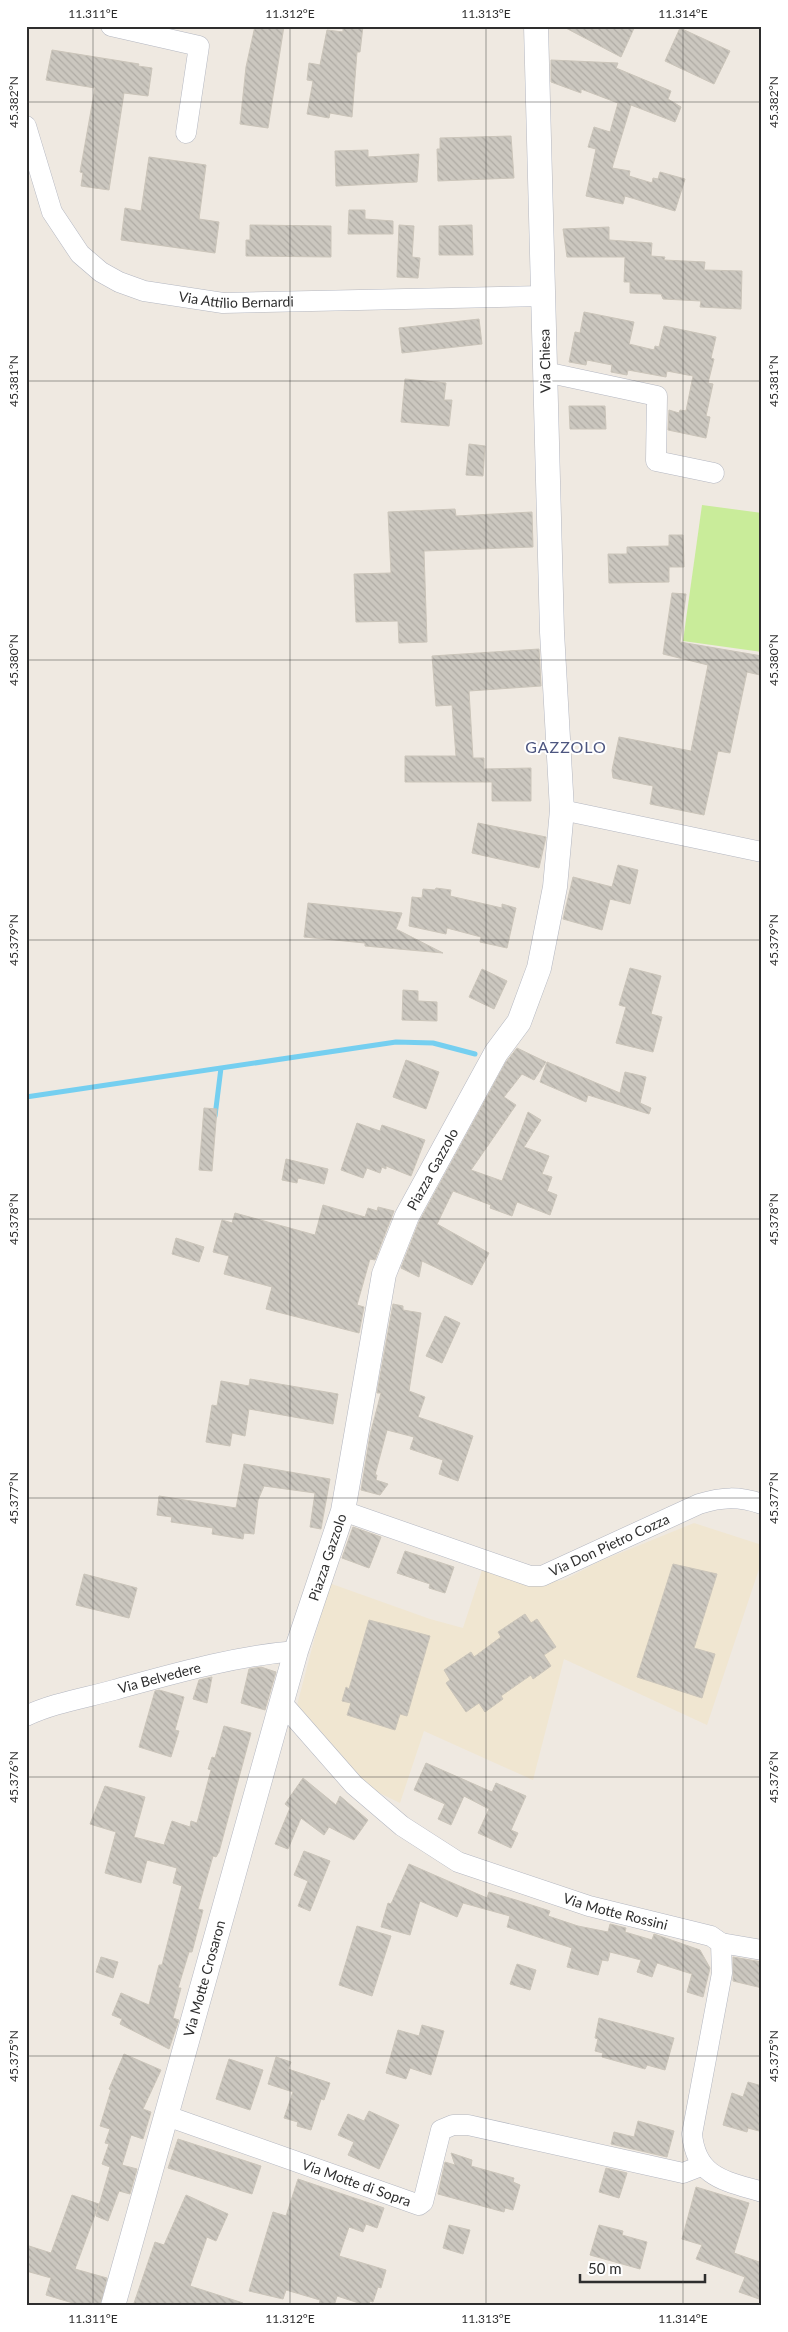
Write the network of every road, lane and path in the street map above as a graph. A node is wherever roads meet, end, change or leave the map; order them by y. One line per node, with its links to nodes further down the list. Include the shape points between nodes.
1 (111, 26): 4 (street, via 199,46)
2 (536, 26): 5 (street, Via Chiesa)
3 (26, 126): 5 (street, Via Attilio Bernardi, via 52,212 80,254 101,272 144,291 223,303)
4 (186, 133)
5 (544, 296): 6 (street, Via Chiesa)
6 (545, 372): 7 (street, via 657,396 656,461); 8 (street, Via Chiesa)
7 (714, 473)
8 (555, 696): 9 (street, Piazza Gazzolo)
9 (562, 810): 10 (street); 12 (street, Piazza Gazzolo, via 555,887 539,968 519,1022 496,1053 407,1216 384,1274)
10 (762, 852)
11 (762, 1504): 12 (street, Via Don Pietro Cozza, via 722,1497 699,1504 542,1576 530,1576)
12 (342, 1511): 13 (street, Piazza Gazzolo)
13 (296, 1652): 14 (street, Via Motte Crosaron); 15 (street, Via Belvedere, via 261,1654 52,1706)
14 (282, 1702): 16 (street, Via Motte Rossini, via 354,1786 402,1826 458,1862 590,1906 711,1936); 18 (street, Via Motte Crosaron)
15 (26, 1716)
16 (721, 1943): 17 (street, Via Motte Rossini); 19 (street, via 722,1973 692,2134)
17 (762, 1950)
18 (167, 2116): 19 (street, Via Motte di Sopra, via 420,2205 442,2130 453,2125 683,2174); 21 (street, Via Motte Crosaron)
19 (701, 2166): 20 (street, via 716,2177)
20 (762, 2192)
21 (113, 2306)

